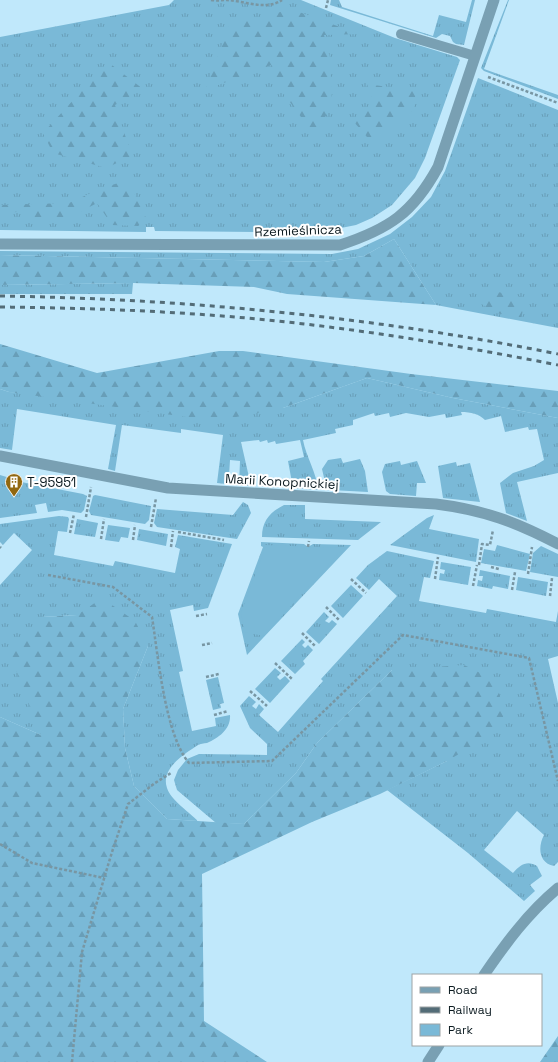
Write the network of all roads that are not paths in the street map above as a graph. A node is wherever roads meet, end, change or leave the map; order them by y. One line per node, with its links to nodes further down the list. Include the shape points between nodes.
1 (494, 0): 3 (street, Rzemieślnicza)
2 (401, 34): 3 (lane)
3 (475, 56): 4 (street, Rzemieślnicza, via 438,167 427,187 412,205 388,225 363,237 340,245)
4 (0, 244)
5 (0, 456): 6 (street, Marii Konopnickiej, via 168,488 469,508 495,516)
6 (558, 544)
7 (558, 888): 8 (street, via 541,902 511,937)
8 (485, 974)
9 (438, 1046): 10 (street)
10 (428, 1062)

